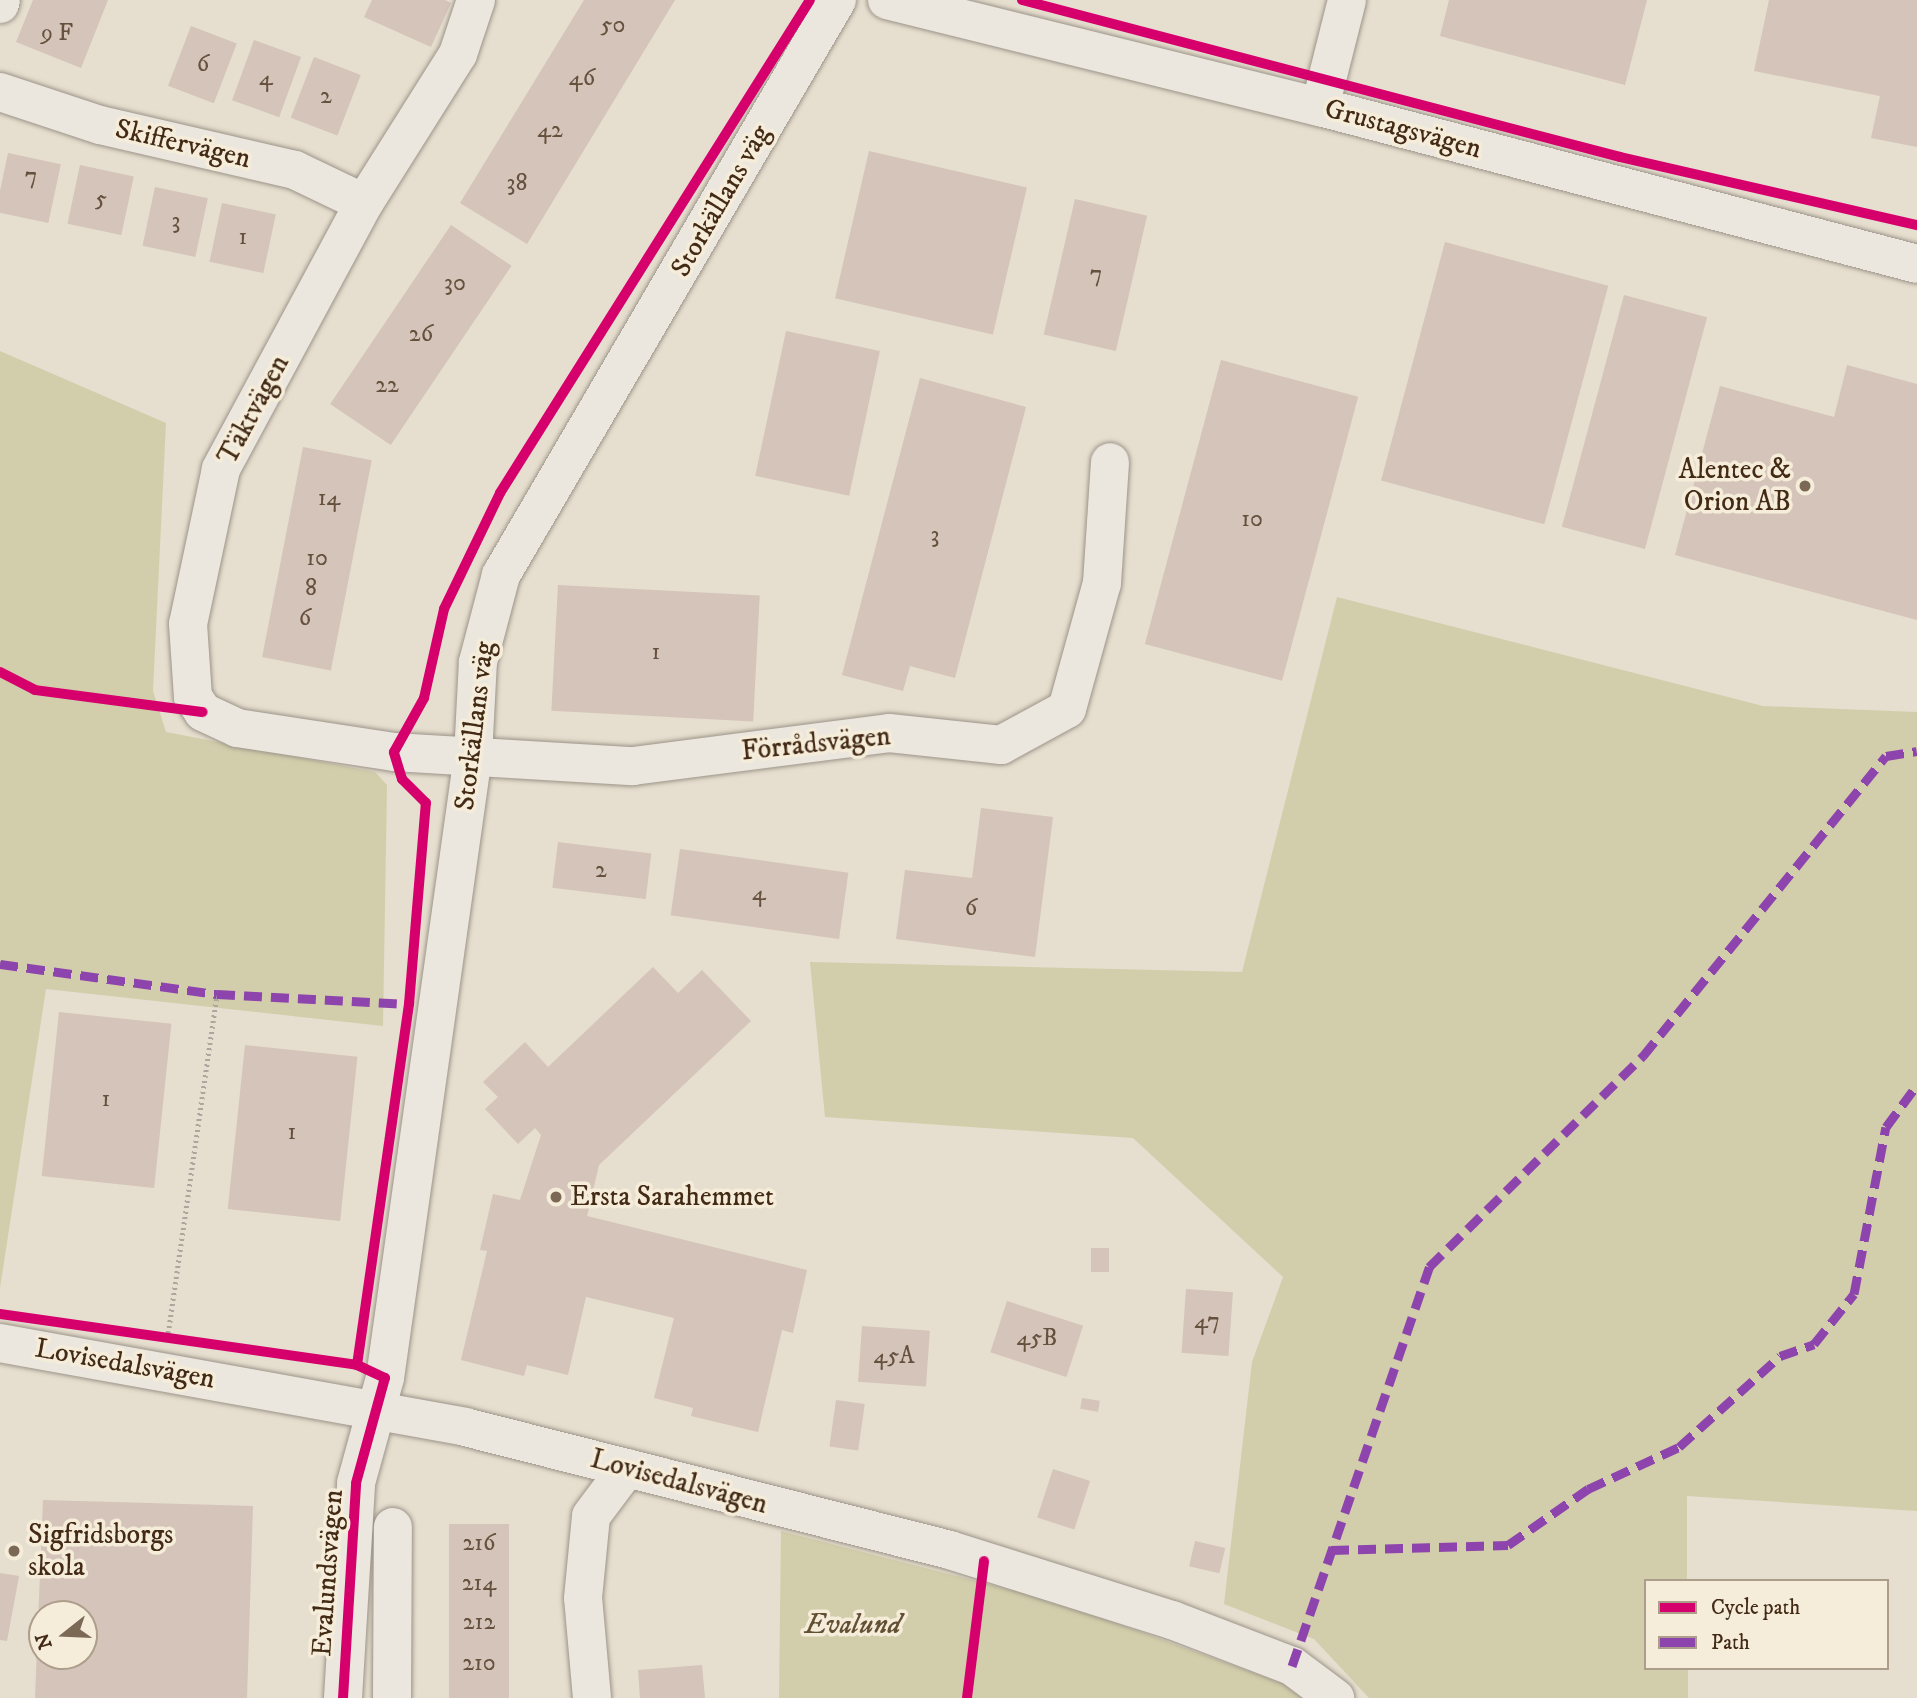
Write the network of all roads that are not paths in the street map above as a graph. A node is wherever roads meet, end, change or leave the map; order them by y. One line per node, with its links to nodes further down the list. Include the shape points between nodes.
1 (477, 0): 7 (street, Täktvägen, via 458,54)
2 (837, 0): 10 (street, Storkällans väg, via 501,575 478,662)
3 (887, 0): 6 (street, Grustagsvägen)
4 (1347, 0): 6 (street)
5 (0, 92): 7 (street, Skiffervägen, via 100,125 295,170)
6 (1320, 107): 8 (street, Grustagsvägen)
7 (363, 203): 10 (street, Täktvägen, via 221,469 188,624 192,697 203,712 237,728 394,752)
8 (1917, 264)
9 (1110, 462): 10 (street, Förrådsvägen, via 1102,583 1067,709 1001,745 889,733 633,766)
10 (474, 756): 12 (street, Storkällans väg, via 385,1378)
11 (0, 1343): 12 (street, Lovisedalsvägen)
12 (375, 1412): 13 (street, Lovisedalsvägen, via 465,1427); 15 (street, Evalundsvägen, via 356,1483)
13 (627, 1468): 17 (street, via 591,1516 583,1598); 18 (street, Lovisedalsvägen, via 950,1549 1172,1620 1292,1666)
14 (393, 1527): 16 (street)
15 (343, 1698)
16 (392, 1698)
17 (592, 1698)
18 (1335, 1698)

